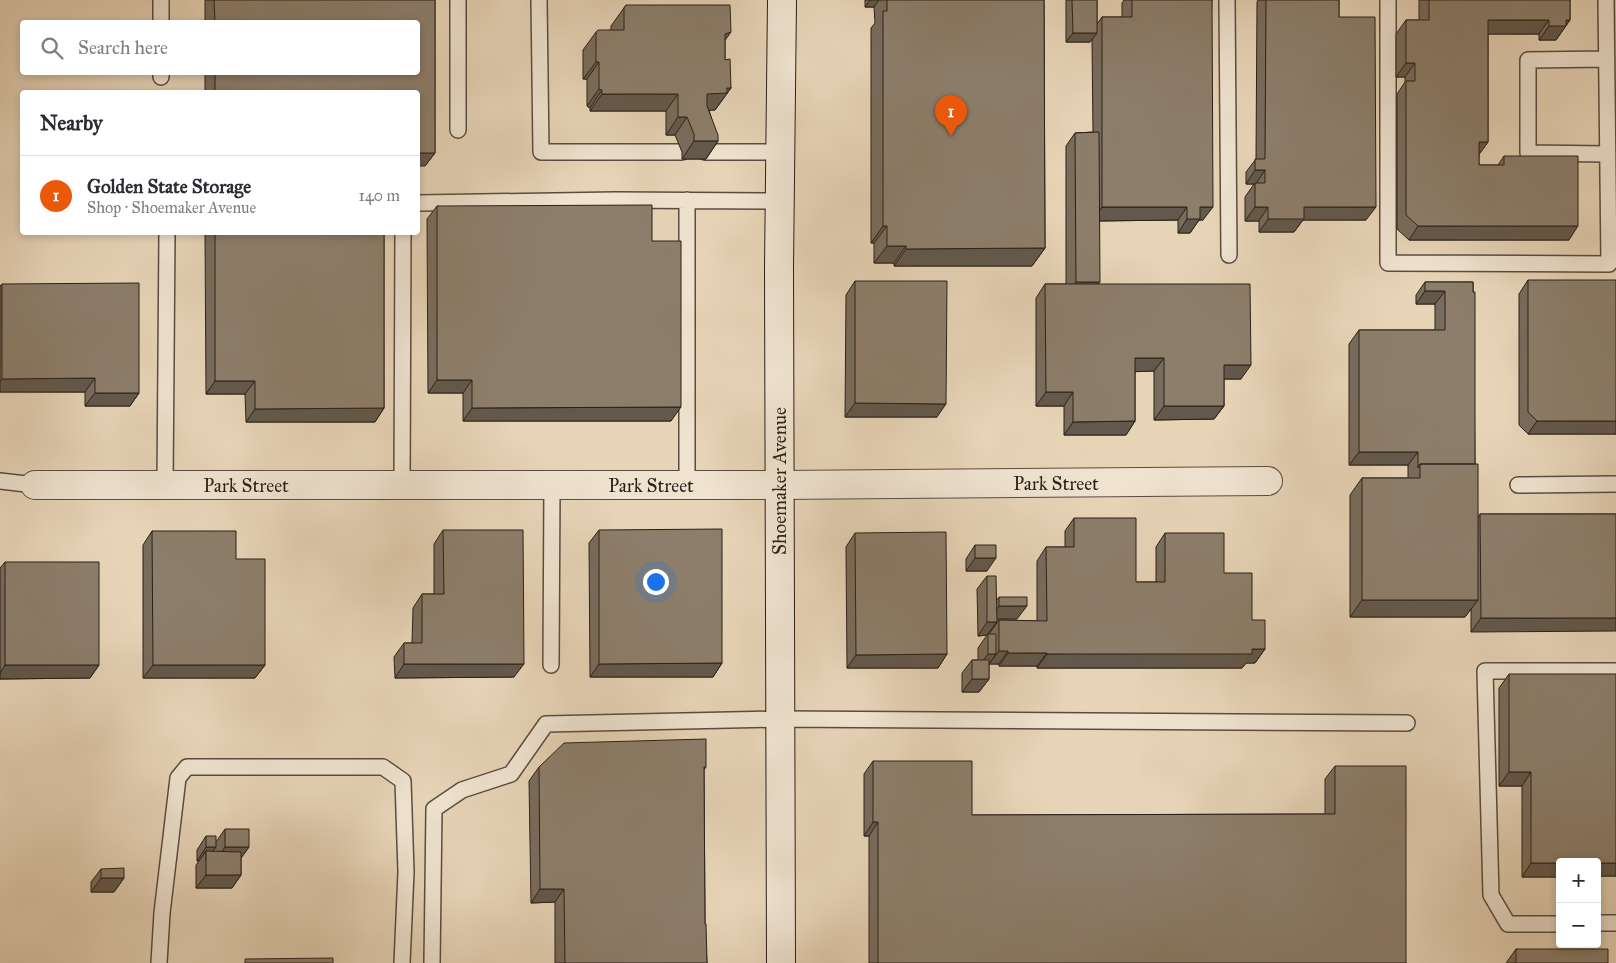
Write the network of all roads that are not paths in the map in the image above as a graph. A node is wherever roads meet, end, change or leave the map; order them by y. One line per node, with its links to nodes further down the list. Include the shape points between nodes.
1 (161, 0): 8 (lane)
2 (458, 0): 10 (lane)
3 (539, 0): 11 (lane, via 541,152)
4 (782, 0): 13 (street, Shoemaker Avenue)
5 (1227, 0): 20 (lane)
6 (1388, 0): 14 (lane, via 1388,264 1609,264)
7 (1606, 0): 9 (lane)
8 (161, 20)
9 (1607, 59): 14 (lane); 14 (lane, via 1528,60 1528,153)
10 (458, 130)
11 (682, 152)
12 (705, 152): 13 (lane)
13 (780, 152): 16 (street, Shoemaker Avenue)
14 (1608, 154)
15 (687, 200): 16 (lane); 17 (lane); 28 (lane)
16 (780, 201): 29 (street, Shoemaker Avenue)
17 (420, 203)
18 (167, 235): 25 (lane)
19 (403, 235): 26 (lane)
20 (1229, 255)
21 (0, 481): 24 (lane)
22 (1268, 482): 29 (street, Park Street)
23 (1616, 484): 30 (lane)
24 (35, 485): 25 (street, Park Street)
25 (164, 485): 26 (street, Park Street)
26 (402, 485): 27 (street, Park Street)
27 (552, 485): 28 (street, Park Street); 31 (lane)
28 (687, 485): 29 (street, Park Street)
29 (779, 485): 33 (street, Shoemaker Avenue)
30 (1518, 485)
31 (551, 665)
32 (1616, 671): 37 (lane, via 1485,671 1490,894 1508,924)
33 (780, 719): 34 (lane); 40 (lane, via 546,724 511,774 462,790 434,808); 41 (street, Shoemaker Avenue)
34 (1408, 723)
35 (1601, 923): 36 (lane)
36 (1616, 923)
37 (1556, 924)
38 (158, 963): 39 (lane, via 178,778 187,767 383,767 403,781 406,872)
39 (402, 963)
40 (432, 963)
41 (781, 963)

